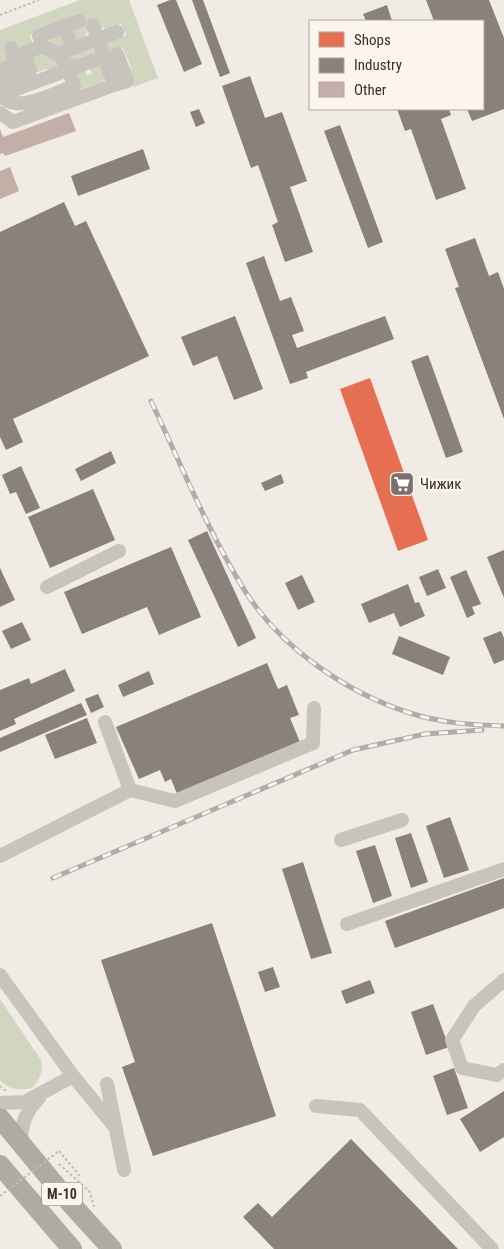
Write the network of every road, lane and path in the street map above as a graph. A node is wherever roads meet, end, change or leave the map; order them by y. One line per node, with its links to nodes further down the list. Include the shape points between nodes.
1 (39, 0): 2 (path)
2 (0, 15)
3 (79, 21): 7 (lane, via 66,32 39,36)
4 (93, 25): 6 (lane)
5 (117, 32): 6 (lane)
6 (98, 39): 10 (lane); 14 (lane)
7 (43, 46): 10 (lane); 13 (lane, via 24,53 30,70)
8 (10, 48): 12 (lane, via 16,64)
9 (117, 54): 14 (lane, via 127,81)
10 (65, 62): 11 (lane, via 73,68); 15 (lane, via 74,86 24,103 10,104)
11 (89, 66)
12 (0, 70)
13 (0, 81)
14 (114, 85): 16 (lane, via 13,122)
15 (0, 94)
16 (0, 113)
17 (119, 551): 18 (lane)
18 (47, 586)
19 (314, 708): 21 (lane, via 313,743 176,801)
20 (105, 722): 21 (lane)
21 (130, 790): 24 (lane)
22 (402, 820): 23 (lane)
23 (341, 840)
24 (0, 856)
25 (504, 869): 26 (lane)
26 (347, 924)
27 (0, 975): 30 (lane)
28 (504, 980): 29 (lane, via 474,1006 452,1040 462,1068 497,1075)
29 (504, 1070)
30 (73, 1076): 32 (lane); 36 (lane)
31 (107, 1084): 36 (lane)
32 (43, 1094): 33 (lane, via 25,1102); 37 (lane, via 24,1118 20,1129)
33 (0, 1104)
34 (316, 1106): 48 (lane, via 360,1110)
35 (0, 1118): 37 (highway, М-10)
36 (115, 1128): 42 (lane)
37 (21, 1144): 47 (highway, М-10)
38 (47, 1152): 39 (path)
39 (53, 1158)
40 (58, 1164): 43 (path)
41 (0, 1165): 46 (highway, М-10)
42 (124, 1170)
43 (76, 1178): 44 (path, bridge, via 79,1175 59,1151); 45 (path, via 90,1192)
44 (0, 1196)
45 (95, 1213)
46 (72, 1249)
47 (112, 1249)
48 (492, 1249)

